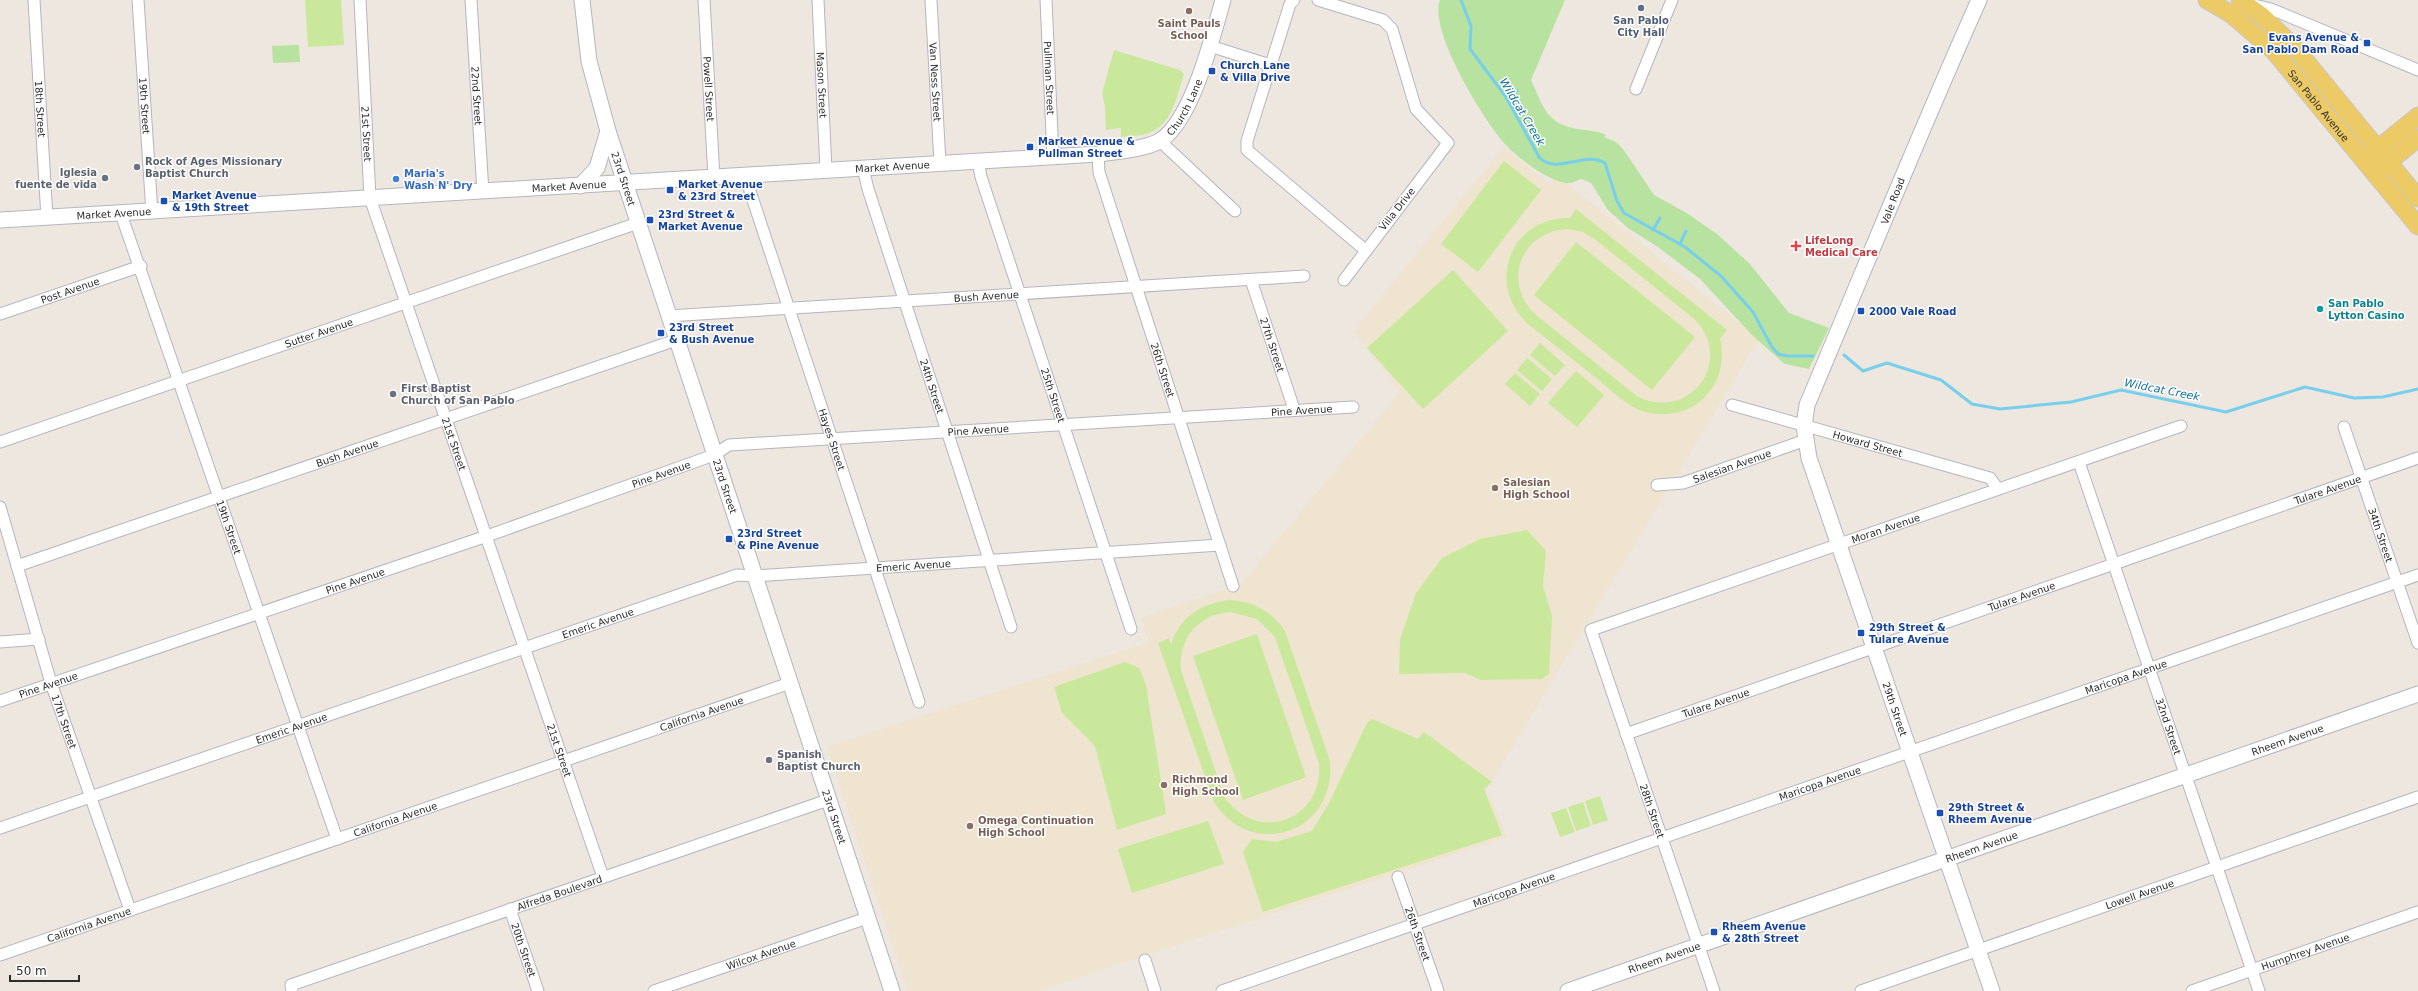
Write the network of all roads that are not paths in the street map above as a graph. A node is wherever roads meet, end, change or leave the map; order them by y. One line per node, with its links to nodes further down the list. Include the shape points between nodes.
1 (34, 0): 47 (street, 18th Street)
2 (138, 0): 45 (street, 19th Street)
3 (360, 0): 42 (street, 21st Street)
4 (470, 0): 41 (street, 22nd Street)
5 (582, 0): 22 (street, 23rd Street, via 589,61)
6 (704, 0): 37 (street, Powell Street)
7 (818, 0): 35 (street, Mason Street)
8 (931, 0): 32 (street, Van Ness Street)
9 (1046, 0): 29 (street, Pullman Street)
10 (1223, 0): 17 (street, Church Lane)
11 (1294, 0): 18 (street, via 1290,4)
12 (1318, 0): 51 (street, Villa Drive, via 1383,20 1392,29 1416,109 1448,143)
13 (1672, 0): 20 (street)
14 (1978, 0): 74 (street, Vale Road, via 1918,136 1880,233 1806,405)
15 (2207, 0): 33 (main road, San Pablo Avenue, via 2243,23 2273,50)
16 (2242, 1): 19 (street, via 2271,9); 24 (main road, San Pablo Avenue, via 2262,16 2294,47)
17 (1210, 46): 18 (street); 26 (street, Church Lane, via 1197,84 1182,116)
18 (1270, 65): 51 (street, via 1247,141 1247,150)
19 (2418, 70)
20 (1636, 89)
21 (2418, 116): 23 (main road)
22 (608, 131): 38 (street, 23rd Street); 39 (street, via 597,168)
23 (2400, 131): 24 (main road, via 2380,136); 27 (main road)
24 (2366, 135): 27 (main road, San Pablo Avenue)
25 (2416, 140): 31 (main road); 40 (main road, via 2407,156 2408,169)
26 (1160, 141): 28 (street, Market Avenue, via 1130,150); 44 (street)
27 (2378, 149): 31 (main road, San Pablo Avenue); 33 (main road)
28 (1098, 154): 29 (street, Market Avenue); 56 (street, 26th Street, via 1099,172)
29 (1053, 157): 30 (street, Market Avenue)
30 (978, 161): 32 (street, Market Avenue); 57 (street, 25th Street)
31 (2388, 162): 33 (main road); 43 (main road, San Pablo Avenue)
32 (940, 164): 34 (street, Market Avenue)
33 (2369, 167): 50 (main road, San Pablo Avenue)
34 (863, 168): 35 (street, Market Avenue); 58 (street, 24th Street)
35 (826, 170): 36 (street, Market Avenue)
36 (746, 175): 37 (street, Market Avenue); 60 (street, Hayes Street)
37 (714, 177): 38 (street, Market Avenue)
38 (625, 184): 39 (street, Market Avenue); 49 (street, 23rd Street)
39 (580, 186): 41 (street, Market Avenue)
40 (2418, 186)
41 (483, 192): 42 (street, Market Avenue)
42 (370, 198): 45 (street, Market Avenue); 59 (street, 21st Street)
43 (2418, 198)
44 (1235, 211)
45 (152, 212): 46 (street, Market Avenue)
46 (121, 214): 47 (street, Market Avenue); 52 (street, 19th Street)
47 (47, 218): 48 (street, Market Avenue)
48 (0, 220)
49 (638, 223): 59 (street, Sutter Avenue); 62 (street, 23rd Street)
50 (2418, 226)
51 (1365, 250): 55 (street)
52 (140, 266): 61 (street, Post Avenue); 64 (street, 19th Street)
53 (1304, 276): 54 (street, Bush Avenue)
54 (1251, 280): 56 (street, Bush Avenue); 67 (street, 27th Street)
55 (1344, 280)
56 (1136, 286): 57 (street, Bush Avenue); 69 (street, 26th Street)
57 (1020, 294): 58 (street, Bush Avenue); 70 (street, 25th Street)
58 (904, 301): 60 (street, Bush Avenue); 73 (street, 24th Street)
59 (406, 302): 64 (street, Sutter Avenue); 68 (street, 21st Street)
60 (788, 308): 62 (street, Bush Avenue); 75 (street, Hayes Street)
61 (0, 314)
62 (668, 316): 63 (street, 23rd Street)
63 (676, 340): 68 (street, Bush Avenue); 77 (street, 23rd Street)
64 (180, 380): 76 (street, Sutter Avenue); 83 (street, 19th Street)
65 (1732, 405): 74 (street, Howard Street)
66 (1353, 407): 67 (street, Pine Avenue)
67 (1294, 409): 69 (street, Pine Avenue)
68 (446, 418): 83 (street, Bush Avenue); 85 (street, 21st Street)
69 (1179, 419): 70 (street, Pine Avenue); 87 (street, 26th Street)
70 (1063, 426): 73 (street, Pine Avenue); 88 (street, 25th Street)
71 (2181, 426): 79 (street, Moran Avenue)
72 (2344, 427): 80 (street, 34th Street)
73 (948, 432): 75 (street, Pine Avenue); 89 (street, 24th Street)
74 (1805, 433): 81 (street, Salesian Avenue, via 1683,483); 82 (street, Howard Street, via 1990,478); 86 (street, 29th Street, via 1808,454)
75 (832, 439): 77 (street, Pine Avenue, via 729,445); 92 (street, Hayes Street)
76 (0, 442)
77 (714, 455): 85 (street, Pine Avenue); 94 (street, 23rd Street)
78 (2418, 458): 80 (street, Tulare Avenue)
79 (2079, 462): 82 (street, Moran Avenue); 90 (street, 32nd Street)
80 (2362, 478): 90 (street, Tulare Avenue); 95 (street, 34th Street)
81 (1657, 485)
82 (1998, 488): 86 (street, Moran Avenue)
83 (219, 496): 91 (street, Bush Avenue); 97 (street, 19th Street)
84 (0, 507): 91 (street, 17th Street)
85 (487, 536): 97 (street, Pine Avenue); 104 (street, 21st Street)
86 (1839, 544): 100 (street, Moran Avenue); 105 (street, 29th Street)
87 (1220, 546): 88 (street, Emeric Avenue); 96 (street, 26th Street)
88 (1106, 553): 89 (street, Emeric Avenue); 99 (street, 25th Street)
89 (990, 561): 92 (street, Emeric Avenue); 98 (street, 24th Street)
90 (2114, 564): 105 (street, Tulare Avenue); 106 (street, 32nd Street)
91 (17, 566): 101 (street, 17th Street)
92 (875, 568): 94 (street, Emeric Avenue); 111 (street, Hayes Street)
93 (2418, 575): 95 (street, Maricopa Avenue)
94 (754, 576): 104 (street, Emeric Avenue, via 737,574); 108 (street, 23rd Street)
95 (2398, 582): 103 (street, 34th Street); 106 (street, Maricopa Avenue)
96 (1233, 586)
97 (260, 614): 107 (street, Pine Avenue); 112 (street, 19th Street)
98 (1012, 627)
99 (1131, 629)
100 (1591, 630): 113 (street, 28th Street)
101 (39, 639): 102 (street); 107 (street, 17th Street)
102 (0, 642)
103 (2418, 643)
104 (525, 647): 112 (street, Emeric Avenue); 115 (street, 21st Street)
105 (1874, 647): 113 (street, Tulare Avenue); 114 (street, 29th Street)
106 (2150, 668): 114 (street, Maricopa Avenue); 116 (street, 32nd Street)
107 (51, 683): 110 (street, Pine Avenue); 117 (street, 17th Street)
108 (790, 683): 115 (street, California Avenue); 119 (street, 23rd Street)
109 (2418, 694): 116 (street, Rheem Avenue)
110 (0, 701)
111 (919, 702)
112 (298, 726): 117 (street, Emeric Avenue); 122 (street, 19th Street)
113 (1626, 734): 121 (street, 28th Street)
114 (1909, 751): 121 (street, Maricopa Avenue); 123 (street, 29th Street)
115 (564, 761): 122 (street, California Avenue); 125 (street, 21st Street)
116 (2185, 776): 123 (street, Rheem Avenue); 124 (street, 32nd Street)
117 (91, 797): 120 (street, Emeric Avenue); 128 (street, 17th Street)
118 (2418, 797): 124 (street, Lowell Avenue)
119 (828, 800): 125 (street, Alfreda Boulevard); 130 (street, 23rd Street)
120 (0, 828)
121 (1661, 838): 131 (street, Maricopa Avenue); 132 (street, 28th Street)
122 (337, 839): 128 (street, California Avenue)
123 (1946, 859): 132 (street, Rheem Avenue); 133 (street, 29th Street)
124 (2216, 867): 133 (street, Lowell Avenue); 136 (street, 32nd Street)
125 (604, 877): 127 (street, Alfreda Boulevard)
126 (1398, 877): 131 (street, 26th Street)
127 (510, 909): 137 (street, Alfreda Boulevard); 138 (street, 20th Street)
128 (130, 910): 134 (street, California Avenue)
129 (2418, 912): 136 (street, Humphrey Avenue)
130 (868, 918): 139 (street, Wilcox Avenue); 140 (street, 23rd Street)
131 (1414, 924): 142 (street, Maricopa Avenue); 143 (street, 26th Street)
132 (1698, 945): 144 (street, Rheem Avenue); 145 (street, 28th Street)
133 (1978, 950): 146 (street, Lowell Avenue); 147 (street, 29th Street)
134 (0, 955)
135 (1145, 960): 141 (street)
136 (2252, 970): 148 (street, Humphrey Avenue); 149 (street, 32nd Street)
137 (291, 988)
138 (538, 991)
139 (654, 991)
140 (892, 991)
141 (1155, 991)
142 (1222, 991)
143 (1438, 991)
144 (1568, 991)
145 (1714, 991)
146 (1861, 991)
147 (1992, 991)
148 (2192, 991)
149 (2259, 991)

